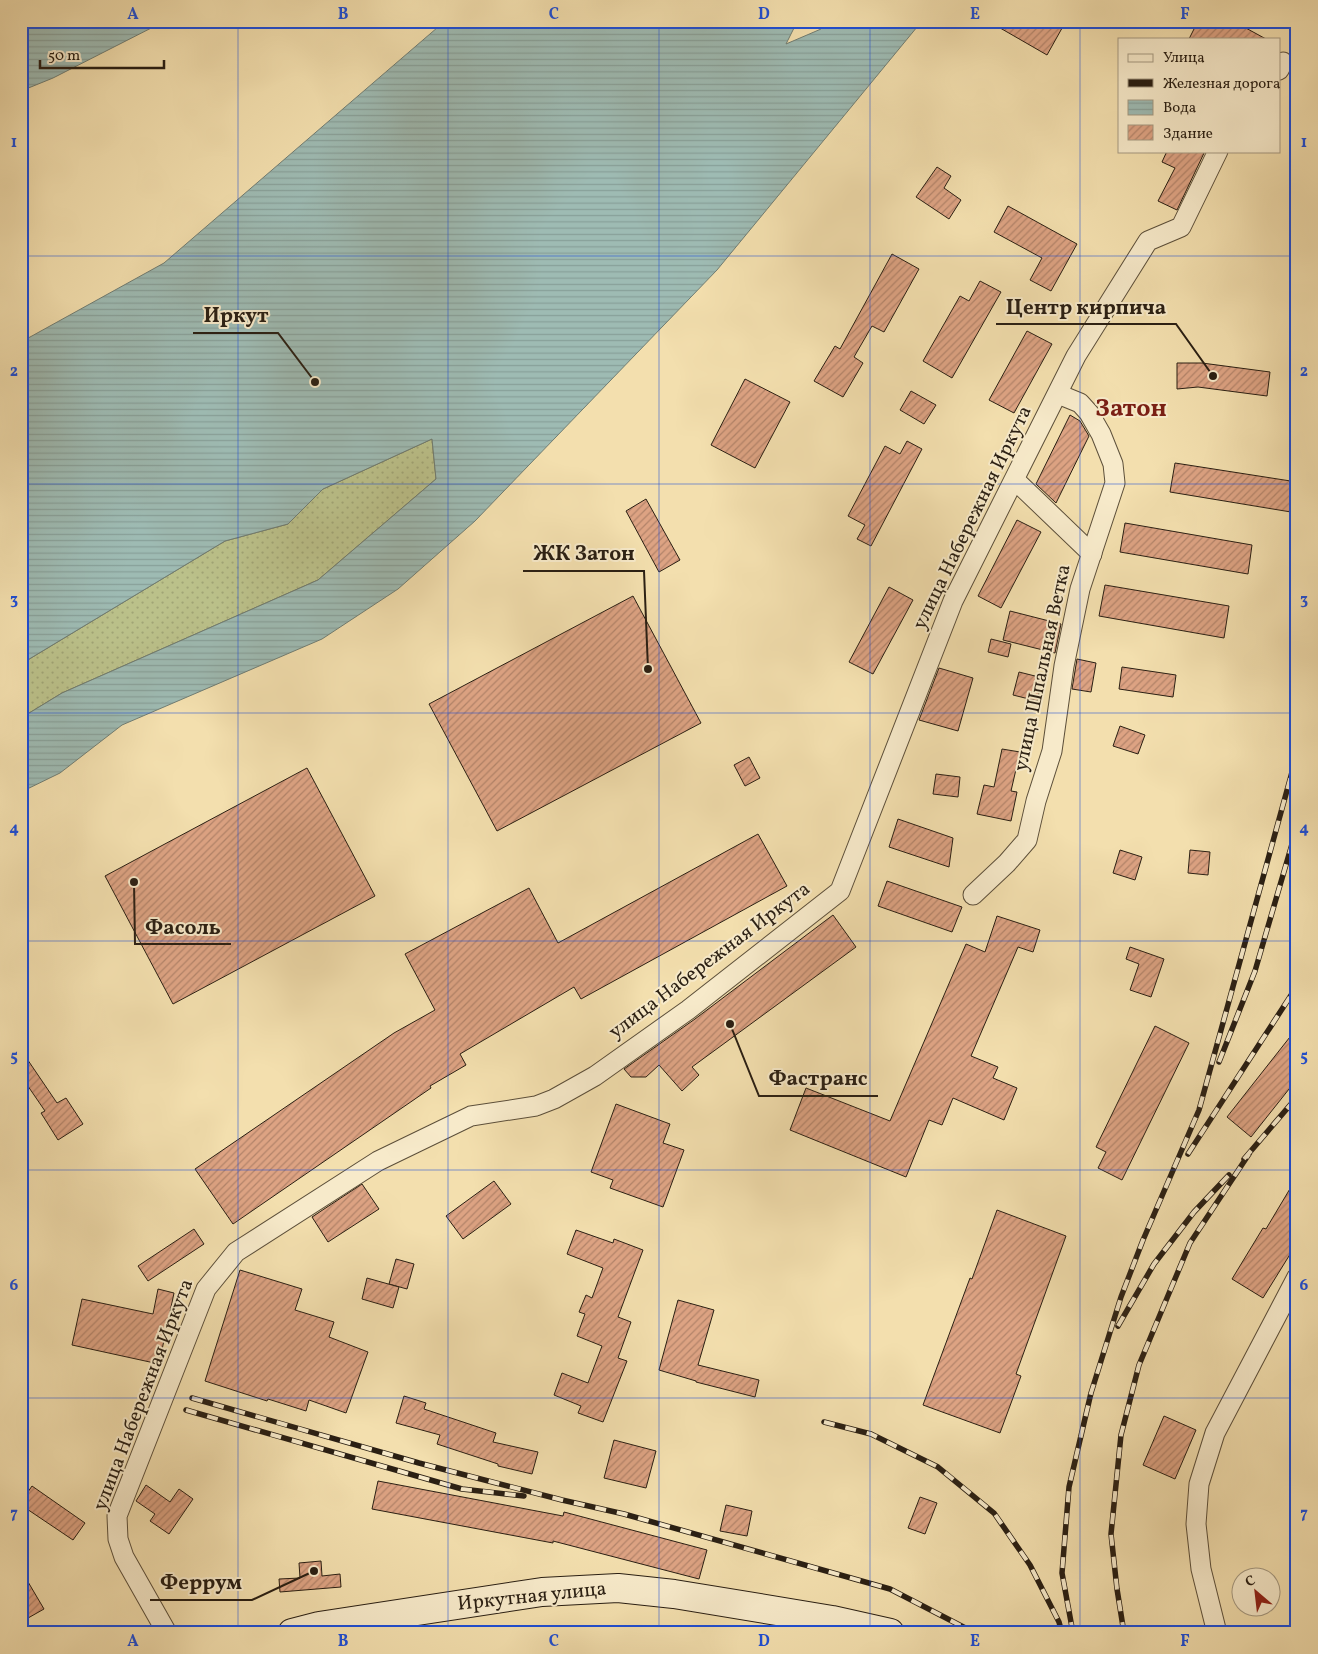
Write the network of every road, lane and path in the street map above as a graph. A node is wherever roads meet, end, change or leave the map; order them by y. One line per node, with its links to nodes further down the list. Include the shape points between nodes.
1 (1218, 152): 2 (street, улица Набережная Иркута, via 1181,227 1148,241 1076,356)
2 (1058, 394): 3 (street, улица Набережная Иркута); 4 (street, улица Шпальная Ветка, via 1080,403 1090,413 1114,464 1115,483)
3 (1015, 480): 4 (street); 7 (street, улица Набережная Иркута, via 953,600 840,891 688,1010 595,1076 536,1106 472,1116 378,1161 236,1252 206,1289 117,1516 118,1539 124,1557)
4 (1092, 554): 5 (street, улица Шпальная Ветка, via 1080,589 1064,666 1052,752 1027,840 1008,863)
5 (973, 895)
6 (1297, 1277): 10 (street, via 1215,1433 1199,1484 1196,1524 1201,1569)
7 (167, 1633)
8 (292, 1633): 9 (main road, Иркутная улица, via 319,1626 542,1592 618,1588 832,1620)
9 (890, 1633)
10 (1217, 1633)

